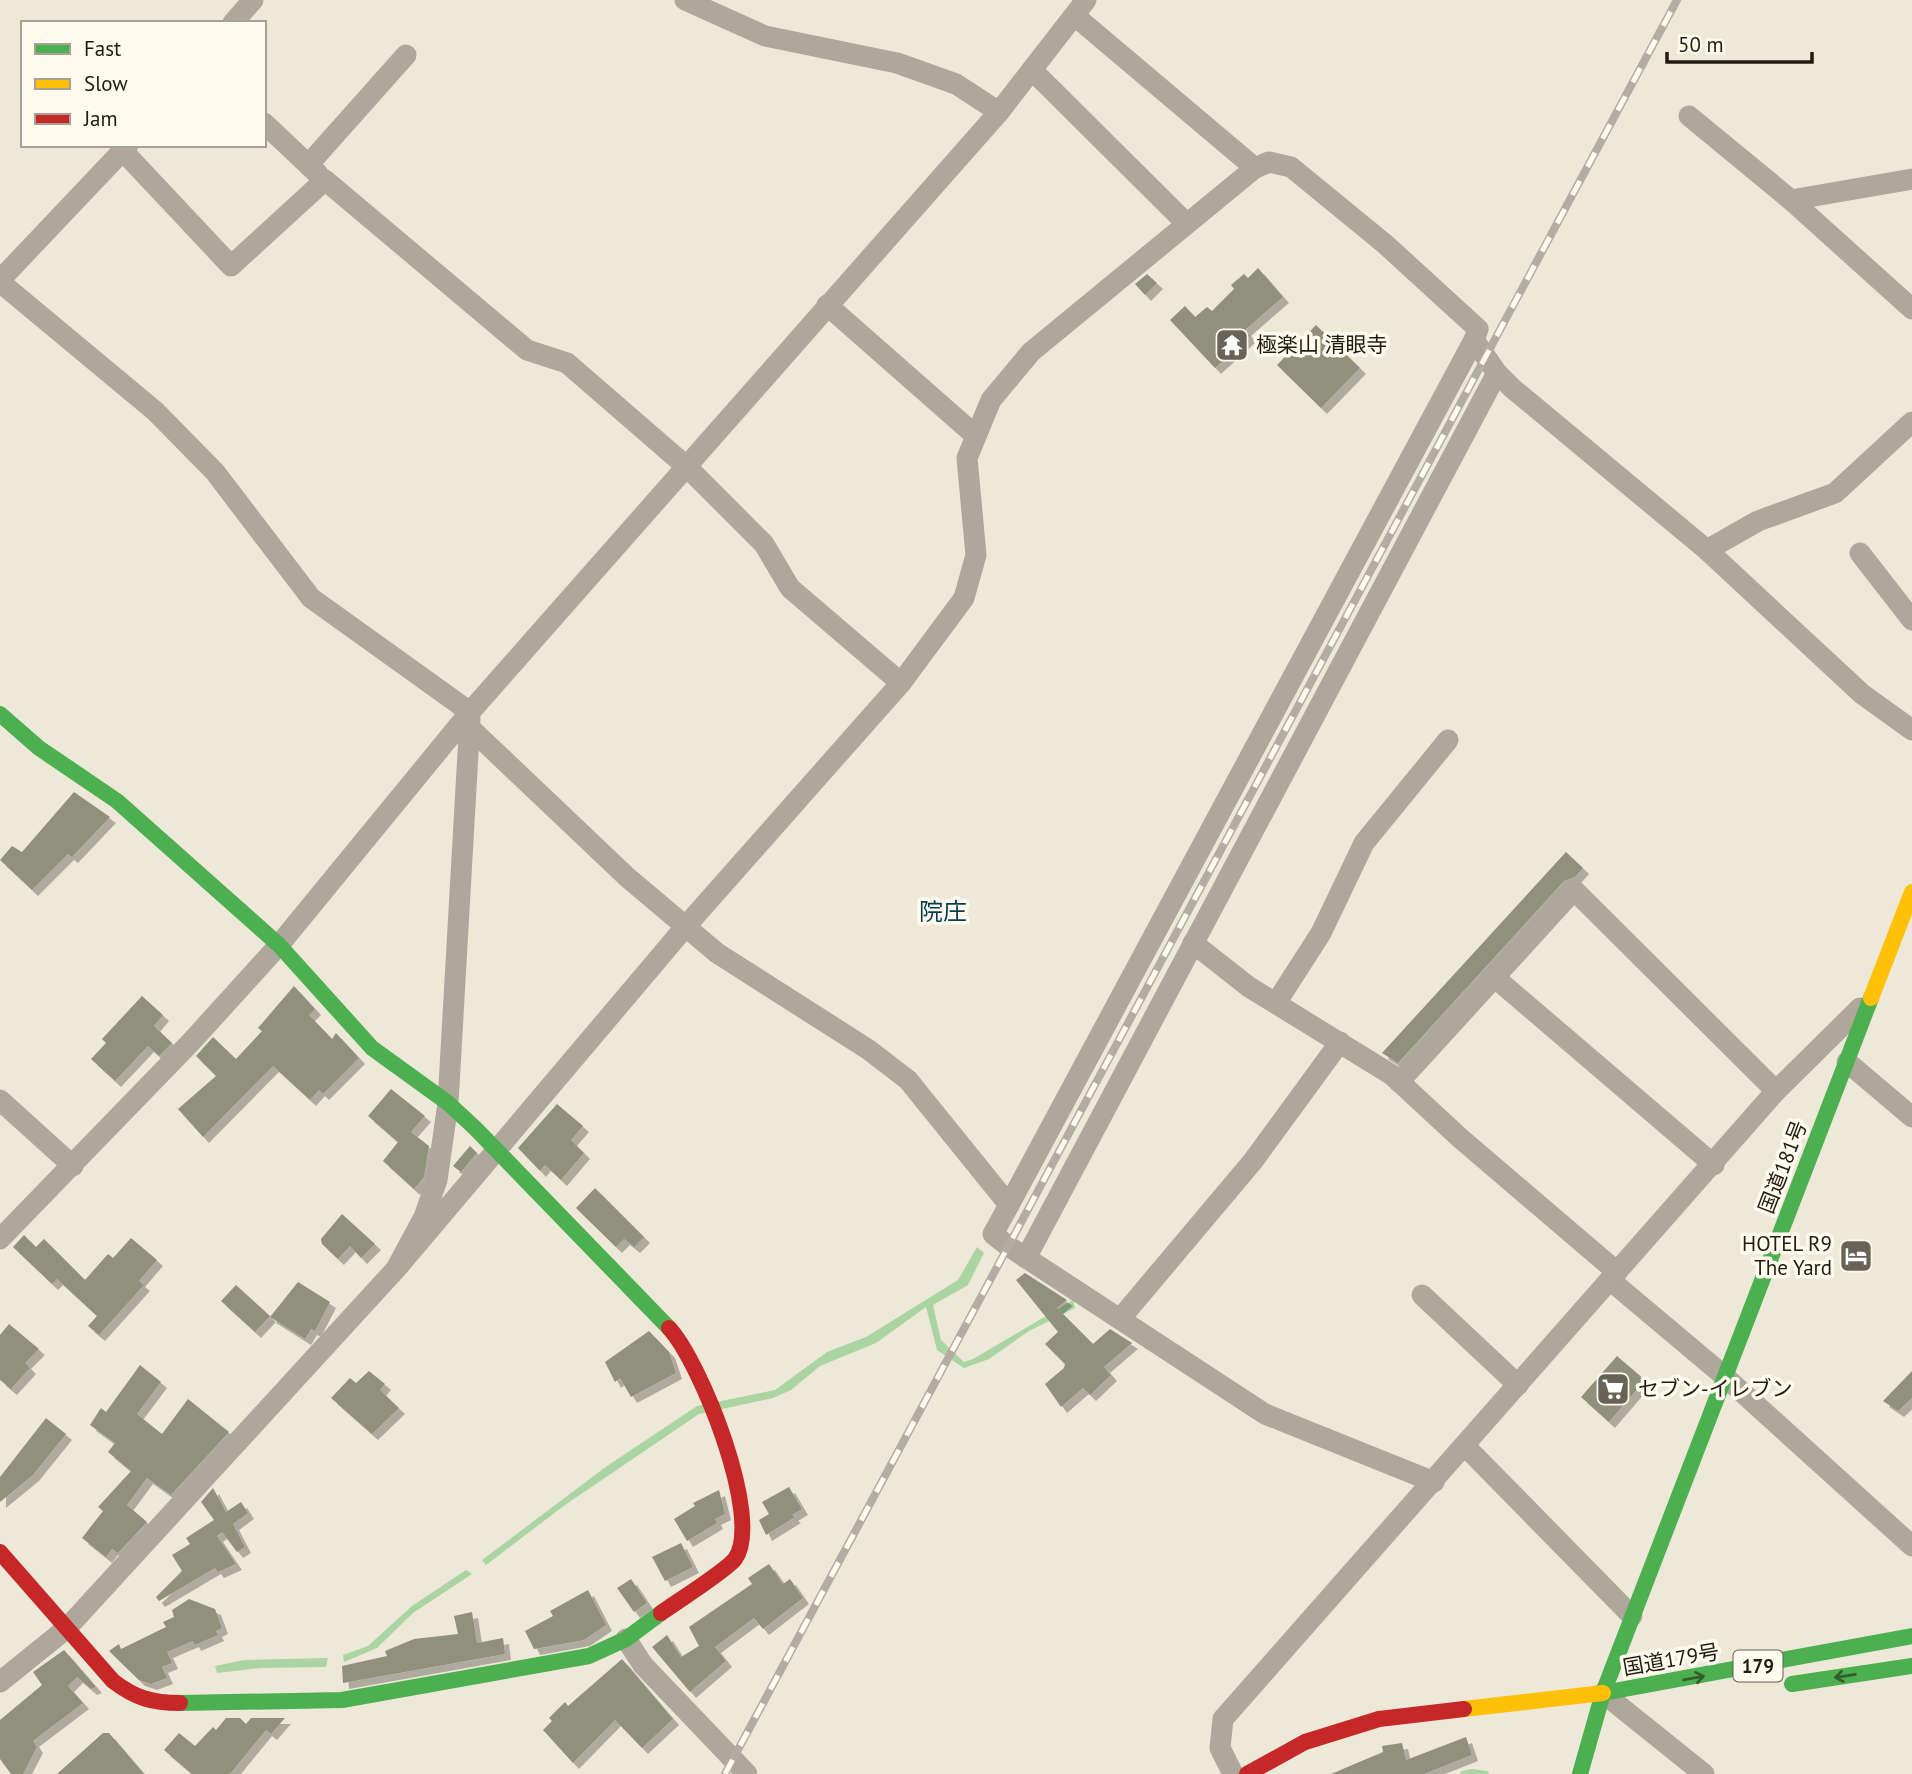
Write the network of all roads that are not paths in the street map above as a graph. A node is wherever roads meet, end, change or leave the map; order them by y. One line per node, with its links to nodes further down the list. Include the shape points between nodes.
1 (253, 0): 4 (street)
2 (685, 0): 7 (street, via 765,36 897,63 956,84)
3 (1080, 8): 6 (street); 12 (street)
4 (235, 21)
5 (406, 55): 11 (street)
6 (1032, 70): 7 (street); 16 (street)
7 (999, 112): 18 (street)
8 (1689, 117): 15 (street)
9 (266, 125): 11 (street)
10 (126, 148): 14 (street, via 231,266); 17 (street)
11 (308, 165): 14 (street)
12 (1255, 168): 16 (street); 20 (street, via 1269,162 1291,167 1478,328)
13 (1912, 179): 15 (street)
14 (325, 180): 24 (street, via 527,350 567,363)
15 (1791, 200): 19 (street)
16 (1186, 223): 23 (street, via 1031,352 991,400)
17 (0, 281): 30 (street, via 155,411 215,472 311,597)
18 (827, 305): 23 (street); 24 (street)
19 (1912, 309)
20 (1474, 340): 21 (street); 52 (street)
21 (1497, 373): 25 (street); 36 (street)
22 (1912, 422): 25 (street, via 1835,493 1758,521)
23 (976, 436): 28 (street, via 967,458 976,555 964,598)
24 (687, 467): 28 (street, via 764,544 790,588); 30 (street)
25 (1707, 550): 31 (street, via 1862,694)
26 (1860, 553): 27 (street)
27 (1912, 620)
28 (901, 683): 34 (street)
29 (0, 714): 37 (main road, via 39,748 117,801)
30 (470, 720): 34 (street, via 627,877); 37 (street); 47 (street)
31 (1912, 730)
32 (1448, 740): 41 (street, via 1364,842 1321,933)
33 (1912, 892): 38 (main road, 国道181号)
34 (686, 926): 49 (street); 52 (street, via 717,953 908,1080)
35 (1912, 935): 38 (street)
36 (1193, 943): 41 (street, via 1249,988); 54 (street)
37 (279, 945): 47 (main road, via 372,1048); 51 (street)
38 (1885, 960): 40 (main road, 国道181号)
39 (1493, 976): 44 (street); 45 (street, via 1574,890); 50 (street)
40 (1869, 1000): 43 (main road, 国道181号); 45 (street)
41 (1276, 1003): 42 (street)
42 (1340, 1042): 44 (street); 58 (street, via 1253,1161)
43 (1847, 1062): 48 (street); 59 (main road, 国道181号)
44 (1399, 1082): 56 (street)
45 (1776, 1091): 50 (street)
46 (0, 1100): 51 (street)
47 (448, 1103): 49 (main road); 55 (street, via 437,1180 424,1217)
48 (1912, 1117)
49 (497, 1149): 55 (street); 68 (main road, via 683,1343 707,1394 739,1489 744,1531 735,1559)
50 (1714, 1165): 56 (street)
51 (73, 1167): 53 (street)
52 (1009, 1205): 54 (street, via 993,1234)
53 (0, 1239)
54 (1026, 1258): 58 (street)
55 (396, 1269): 66 (street)
56 (1614, 1276): 59 (street); 60 (street)
57 (1422, 1296): 60 (street)
58 (1120, 1318): 62 (street, via 1265,1414)
59 (1723, 1375): 63 (street); 65 (main road, 国道181号)
60 (1518, 1385): 61 (street)
61 (1465, 1446): 62 (street); 65 (street)
62 (1434, 1482): 76 (street, via 1223,1719 1220,1748)
63 (1912, 1546)
64 (0, 1552): 66 (main road)
65 (1632, 1616): 72 (main road, 国道181号)
66 (67, 1628): 68 (main road, via 113,1681 131,1695 156,1703 342,1700 589,1656); 70 (street)
67 (1912, 1636): 72 (main road, 国道179号 / 179, one-way to 67)
68 (626, 1639): 75 (street, via 643,1665)
69 (1912, 1666): 71 (main road, 179, one-way to 71)
70 (0, 1682)
71 (1769, 1687)
72 (1603, 1693): 73 (main road, 国道179号); 74 (main road, 国道179号); 77 (main road, via 1379,1719 1305,1742); 78 (main road, 国道179号); 79 (street)
73 (1692, 1693)
74 (1569, 1751)
75 (747, 1774)
76 (1233, 1774)
77 (1247, 1774)
78 (1580, 1774)
79 (1704, 1774)

